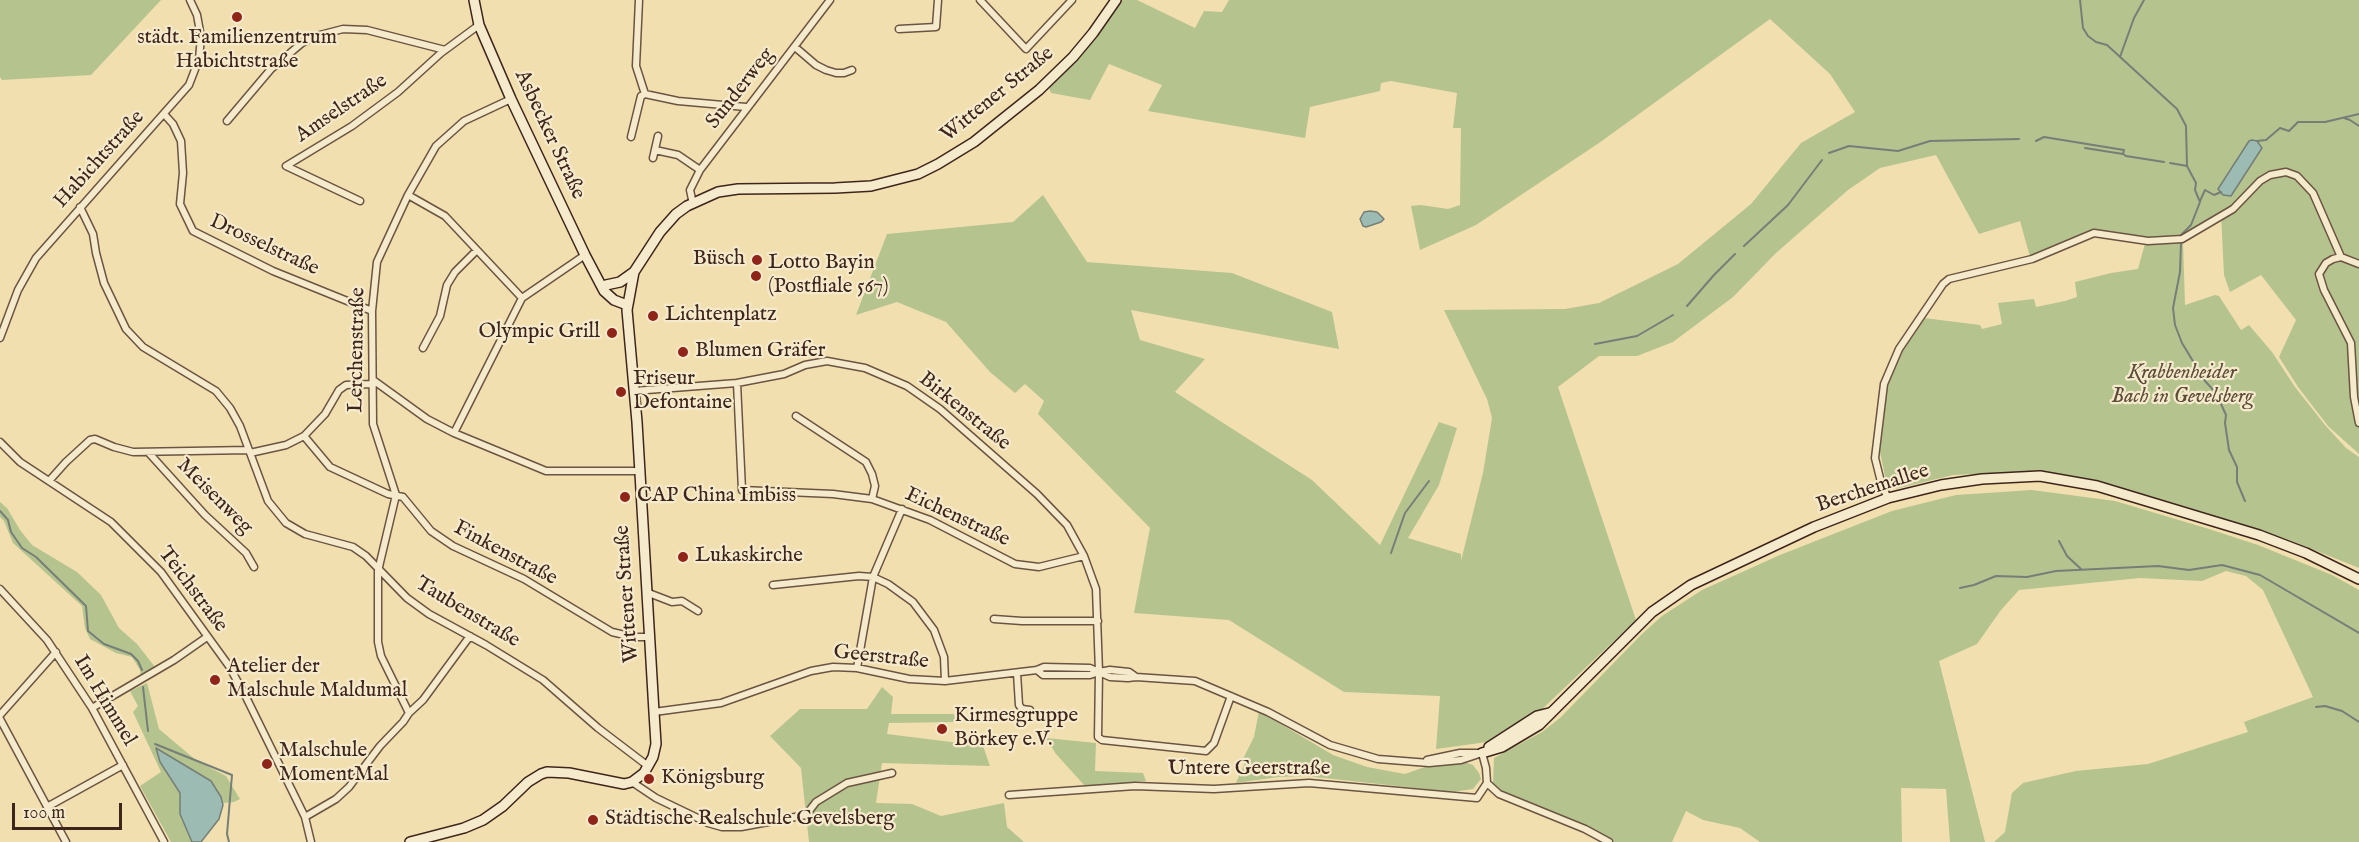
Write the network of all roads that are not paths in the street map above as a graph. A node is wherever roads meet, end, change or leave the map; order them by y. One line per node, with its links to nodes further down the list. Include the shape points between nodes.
1 (190, 0): 17 (street, Habichtstraße, via 201,37 199,59 189,85)
2 (474, 0): 9 (main road, Asbecker Straße)
3 (639, 0): 14 (street, via 636,66)
4 (830, 0): 11 (street, Sunderweg)
5 (938, 0): 10 (street, via 936,27)
6 (980, 0): 7 (street, via 1026,49)
7 (1072, 0)
8 (1116, 0): 26 (main road, Wittener Straße, via 1073,57 1039,90 974,142 918,174 871,186 738,189 718,192)
9 (479, 24): 12 (street, Amselstraße); 15 (main road, Asbecker Straße)
10 (899, 29)
11 (795, 46): 13 (street, via 826,70 836,74); 16 (street, Sunderweg)
12 (445, 50): 18 (street, via 367,30 344,29 316,36 271,69); 25 (street, Amselstraße, via 352,126 286,166)
13 (852, 70)
14 (645, 94): 16 (street); 20 (street, via 641,96)
15 (511, 99): 24 (street, Lerchenstraße, via 464,121 436,146); 29 (main road, Asbecker Straße)
16 (746, 107): 23 (street, Sunderweg)
17 (164, 114): 27 (street, Habichtstraße); 37 (street, Drosselstraße, via 181,141 180,204 193,231 273,271)
18 (227, 121)
19 (658, 136): 21 (street)
20 (631, 137)
21 (655, 150): 22 (street); 23 (street, via 678,155)
22 (653, 158)
23 (700, 170): 26 (street, Sunderweg, via 690,190)
24 (408, 195): 28 (street, via 445,216); 37 (street, Lerchenstraße, via 377,262)
25 (360, 201)
26 (693, 204): 32 (main road, Wittener Straße, via 676,214 660,232)
27 (80, 207): 38 (street, Habichtstraße, via 36,258 14,299); 48 (street, Taubenstraße, via 93,234 104,284 126,329 143,347 216,391 230,408)
28 (476, 251): 35 (street); 39 (street, via 447,285 440,316)
29 (585, 255): 33 (main road, Asbecker Straße); 35 (street)
30 (2341, 257): 31 (street); 44 (street, via 2326,263 2319,274 2350,344); 53 (street, via 2313,193 2297,176 2286,172 2260,181 2233,209 2182,239 2148,241 2094,234 2032,259 1949,279 1899,349 1884,384 1875,458)
31 (2359, 264)
32 (634, 272): 33 (main road, via 620,282); 34 (main road, Wittener Straße)
33 (604, 284): 34 (main road); 36 (main road, Asbecker Straße, via 604,291)
34 (628, 295): 36 (main road, Wittener Straße)
35 (522, 298): 45 (street)
36 (627, 305): 42 (main road, Wittener Straße)
37 (372, 311): 40 (street, Lerchenstraße)
38 (0, 338)
39 (423, 348)
40 (373, 382): 45 (street); 46 (street, Meisenweg, via 354,383 339,390 325,414); 52 (street, Lerchenstraße, via 373,424)
41 (737, 383): 42 (street, Birkenstraße); 54 (street, Eichenstraße, via 742,490); 56 (street, Birkenstraße, via 827,361 865,368 907,386 940,409 1037,494 1067,525)
42 (633, 392): 50 (main road, Wittener Straße)
43 (796, 416): 54 (street, via 866,462 875,486)
44 (2359, 423)
45 (454, 433): 50 (street, via 546,471)
46 (304, 436): 48 (street, Meisenweg, via 286,445); 52 (street, Finkenstraße, via 330,466)
47 (0, 442): 51 (street, Teichstraße, via 15,459)
48 (250, 451): 49 (street, Meisenweg); 58 (street, Taubenstraße, via 268,501 286,523 305,534 353,547)
49 (148, 452): 51 (street, Meisenweg, via 133,452 90,440); 57 (street, Meisenweg, via 246,553)
50 (640, 471): 63 (main road, Wittener Straße)
51 (49, 481): 68 (street, Teichstraße, via 111,522 139,548)
52 (396, 495): 58 (street); 69 (street, Finkenstraße, via 403,496 431,531 453,546 524,579 612,632)
53 (1888, 498): 60 (main road, Berchemallee, via 1941,484 2040,476 2086,484 2251,533); 81 (main road, Berchemallee, via 1814,527 1691,585 1652,612 1551,712 1537,716)
54 (872, 499): 55 (street, Eichenstraße)
55 (903, 509): 56 (street, Eichenstraße, via 1015,564 1039,567); 59 (street)
56 (1084, 556): 66 (street, Birkenstraße, via 1096,589)
57 (254, 567)
58 (378, 571): 67 (street, Taubenstraße, via 422,609); 79 (street, via 381,656)
59 (873, 577): 61 (street, via 840,576); 71 (street); 74 (street, via 905,595 930,623 944,657)
60 (2359, 579)
61 (773, 585)
62 (0, 589): 70 (street, Im Himmel)
63 (645, 592): 64 (street, via 672,602 682,601); 69 (main road, Wittener Straße)
64 (698, 611)
65 (994, 619): 66 (street)
66 (1098, 621): 73 (street, Birkenstraße)
67 (470, 636): 79 (street); 83 (street, Taubenstraße, via 543,680)
68 (207, 637): 76 (street); 89 (street, Teichstraße, via 246,697)
69 (649, 637): 78 (main road, Wittener Straße)
70 (56, 652): 76 (street, Im Himmel); 80 (street)
71 (857, 668): 74 (street, Geerstraße, via 909,680); 78 (street, Geerstraße, via 823,668 721,703)
72 (1017, 672): 73 (street, Geerstraße); 74 (street, Geerstraße); 77 (street, via 1019,705 1022,710)
73 (1099, 672): 75 (street, Geerstraße, via 1110,677 1195,681); 75 (street, Birkenstraße, via 1097,733 1102,740 1206,751 1214,743)
74 (945, 681)
75 (1231, 696): 81 (street, Geerstraße, via 1330,744 1378,759 1461,760)
76 (92, 708): 82 (street, Im Himmel)
77 (1030, 710)
78 (654, 712): 83 (main road, Wittener Straße, via 656,744)
79 (409, 713): 89 (street, via 350,787)
80 (0, 717): 88 (street)
81 (1482, 753): 86 (street)
82 (123, 765): 88 (street); 91 (street, Im Himmel)
83 (648, 766): 85 (main road)
84 (892, 773): 85 (street, via 847,783 816,802 806,815 741,827 708,823)
85 (632, 782): 93 (main road, via 616,784 547,772 528,782 483,820)
86 (1487, 783): 87 (street, Untere Geerstraße, via 1477,798 1309,783 1214,789 1135,786); 94 (street, via 1498,794)
87 (1009, 795)
88 (47, 807): 90 (street)
89 (305, 816): 92 (street, Teichstraße)
90 (66, 842)
91 (164, 842)
92 (310, 842)
93 (410, 842)
94 (1609, 842)

